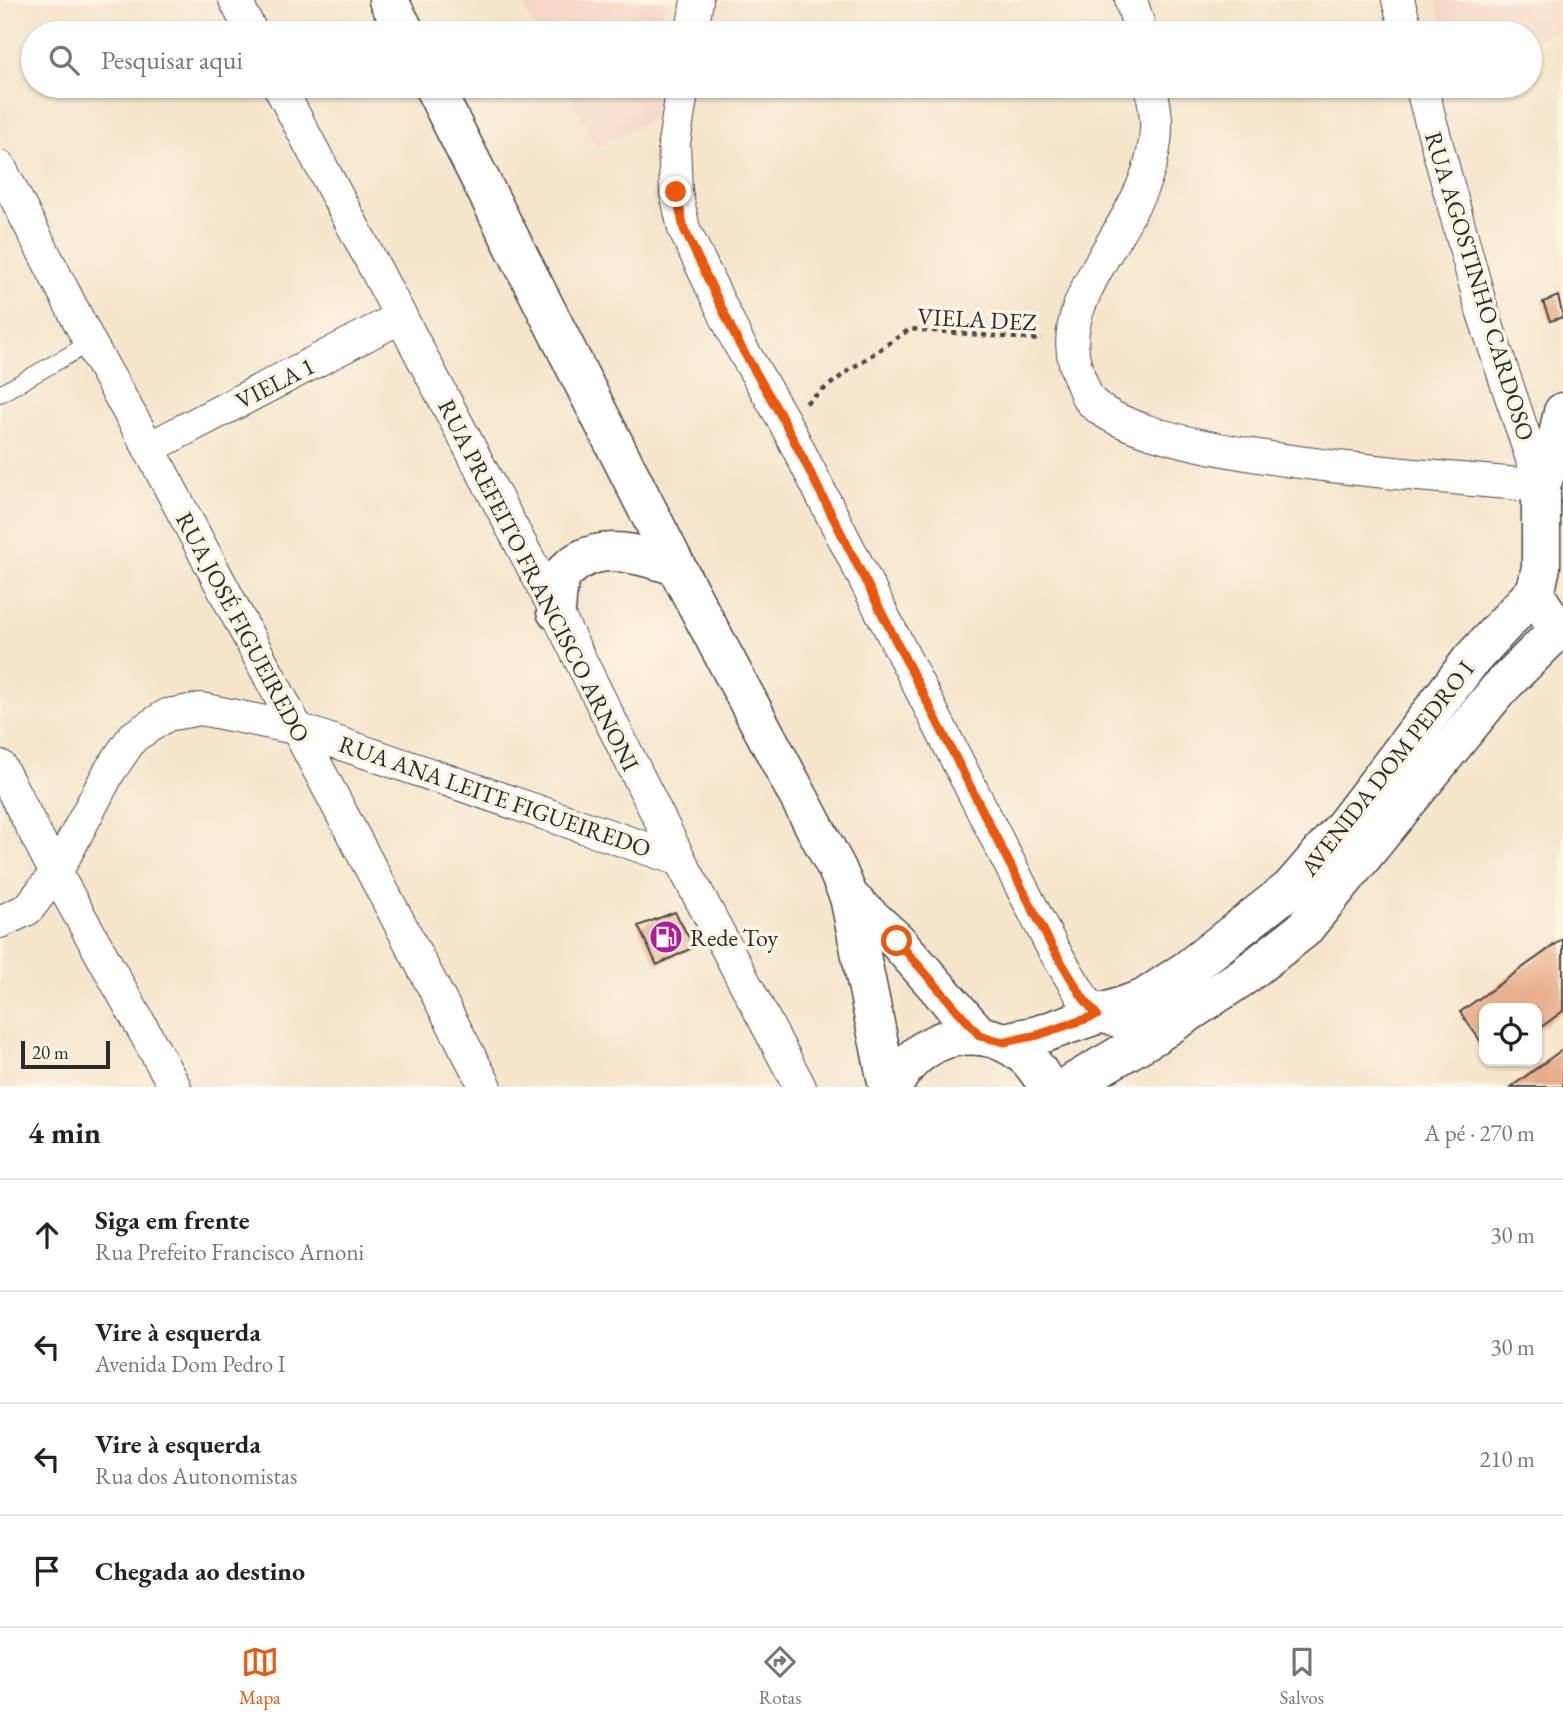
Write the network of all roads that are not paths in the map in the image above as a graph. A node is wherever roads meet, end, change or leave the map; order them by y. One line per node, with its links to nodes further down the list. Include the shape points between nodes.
1 (235, 0): 6 (street)
2 (388, 0): 7 (main road)
3 (697, 0): 8 (street)
4 (1131, 0): 9 (street)
5 (1398, 0): 10 (street)
6 (246, 21)
7 (399, 21)
8 (694, 21)
9 (1137, 21)
10 (1403, 21)
11 (285, 98): 17 (street, RUA PREFEITO FRANCISCO ARNONI)
12 (439, 98): 23 (main road)
13 (681, 98): 33 (street, via 674,143 676,192 684,229 1052,947)
14 (1152, 98): 22 (street, via 1156,128 1151,163 1090,282 1071,342 1075,368 1088,399 1116,420 1184,443 1321,465 1459,480)
15 (1424, 98): 22 (street, RUA AGOSTINHO CARDOSO, via 1482,310)
16 (0, 167): 18 (street, RUA JOSÉ FIGUEIREDO)
17 (401, 317): 21 (street, VIELA 1); 25 (street, RUA PREFEITO FRANCISCO ARNONI)
18 (90, 342): 19 (lane); 21 (street, RUA JOSÉ FIGUEIREDO)
19 (0, 394)
20 (1563, 412): 22 (main road)
21 (149, 448): 27 (street, RUA JOSÉ FIGUEIREDO)
22 (1552, 500): 24 (main road)
23 (676, 566): 25 (main road, via 633,553 590,554 561,577); 31 (main road)
24 (1546, 569): 26 (main road, via 1542,608); 33 (main road, AVENIDA DOM PEDRO I, via 1291,888 1143,999)
25 (556, 611): 29 (street, RUA PREFEITO FRANCISCO ARNONI)
26 (1563, 624): 34 (main road, AVENIDA DOM PEDRO I, via 1498,690 1303,930)
27 (295, 728): 29 (street, RUA ANA LEITE FIGUEIREDO); 30 (street, RUA ANA LEITE FIGUEIREDO, via 201,709 167,715 133,737 108,772); 38 (street, RUA JOSÉ FIGUEIREDO)
28 (0, 766): 30 (street)
29 (680, 860): 36 (street, RUA PREFEITO FRANCISCO ARNONI)
30 (56, 873): 32 (street, RUA ANA LEITE FIGUEIREDO, via 28,909); 37 (street)
31 (849, 897): 35 (main road); 39 (main road)
32 (0, 922)
33 (1097, 1015): 34 (street); 35 (main road, AVENIDA DOM PEDRO I, via 1038,1035)
34 (1158, 1033): 41 (main road, AVENIDA DOM PEDRO I)
35 (992, 1039): 39 (main road, via 957,1036 934,1043 915,1055); 40 (main road, via 1024,1055)
36 (801, 1086)
37 (175, 1087)
38 (486, 1087)
39 (890, 1087)
40 (1047, 1087)
41 (1066, 1087)

